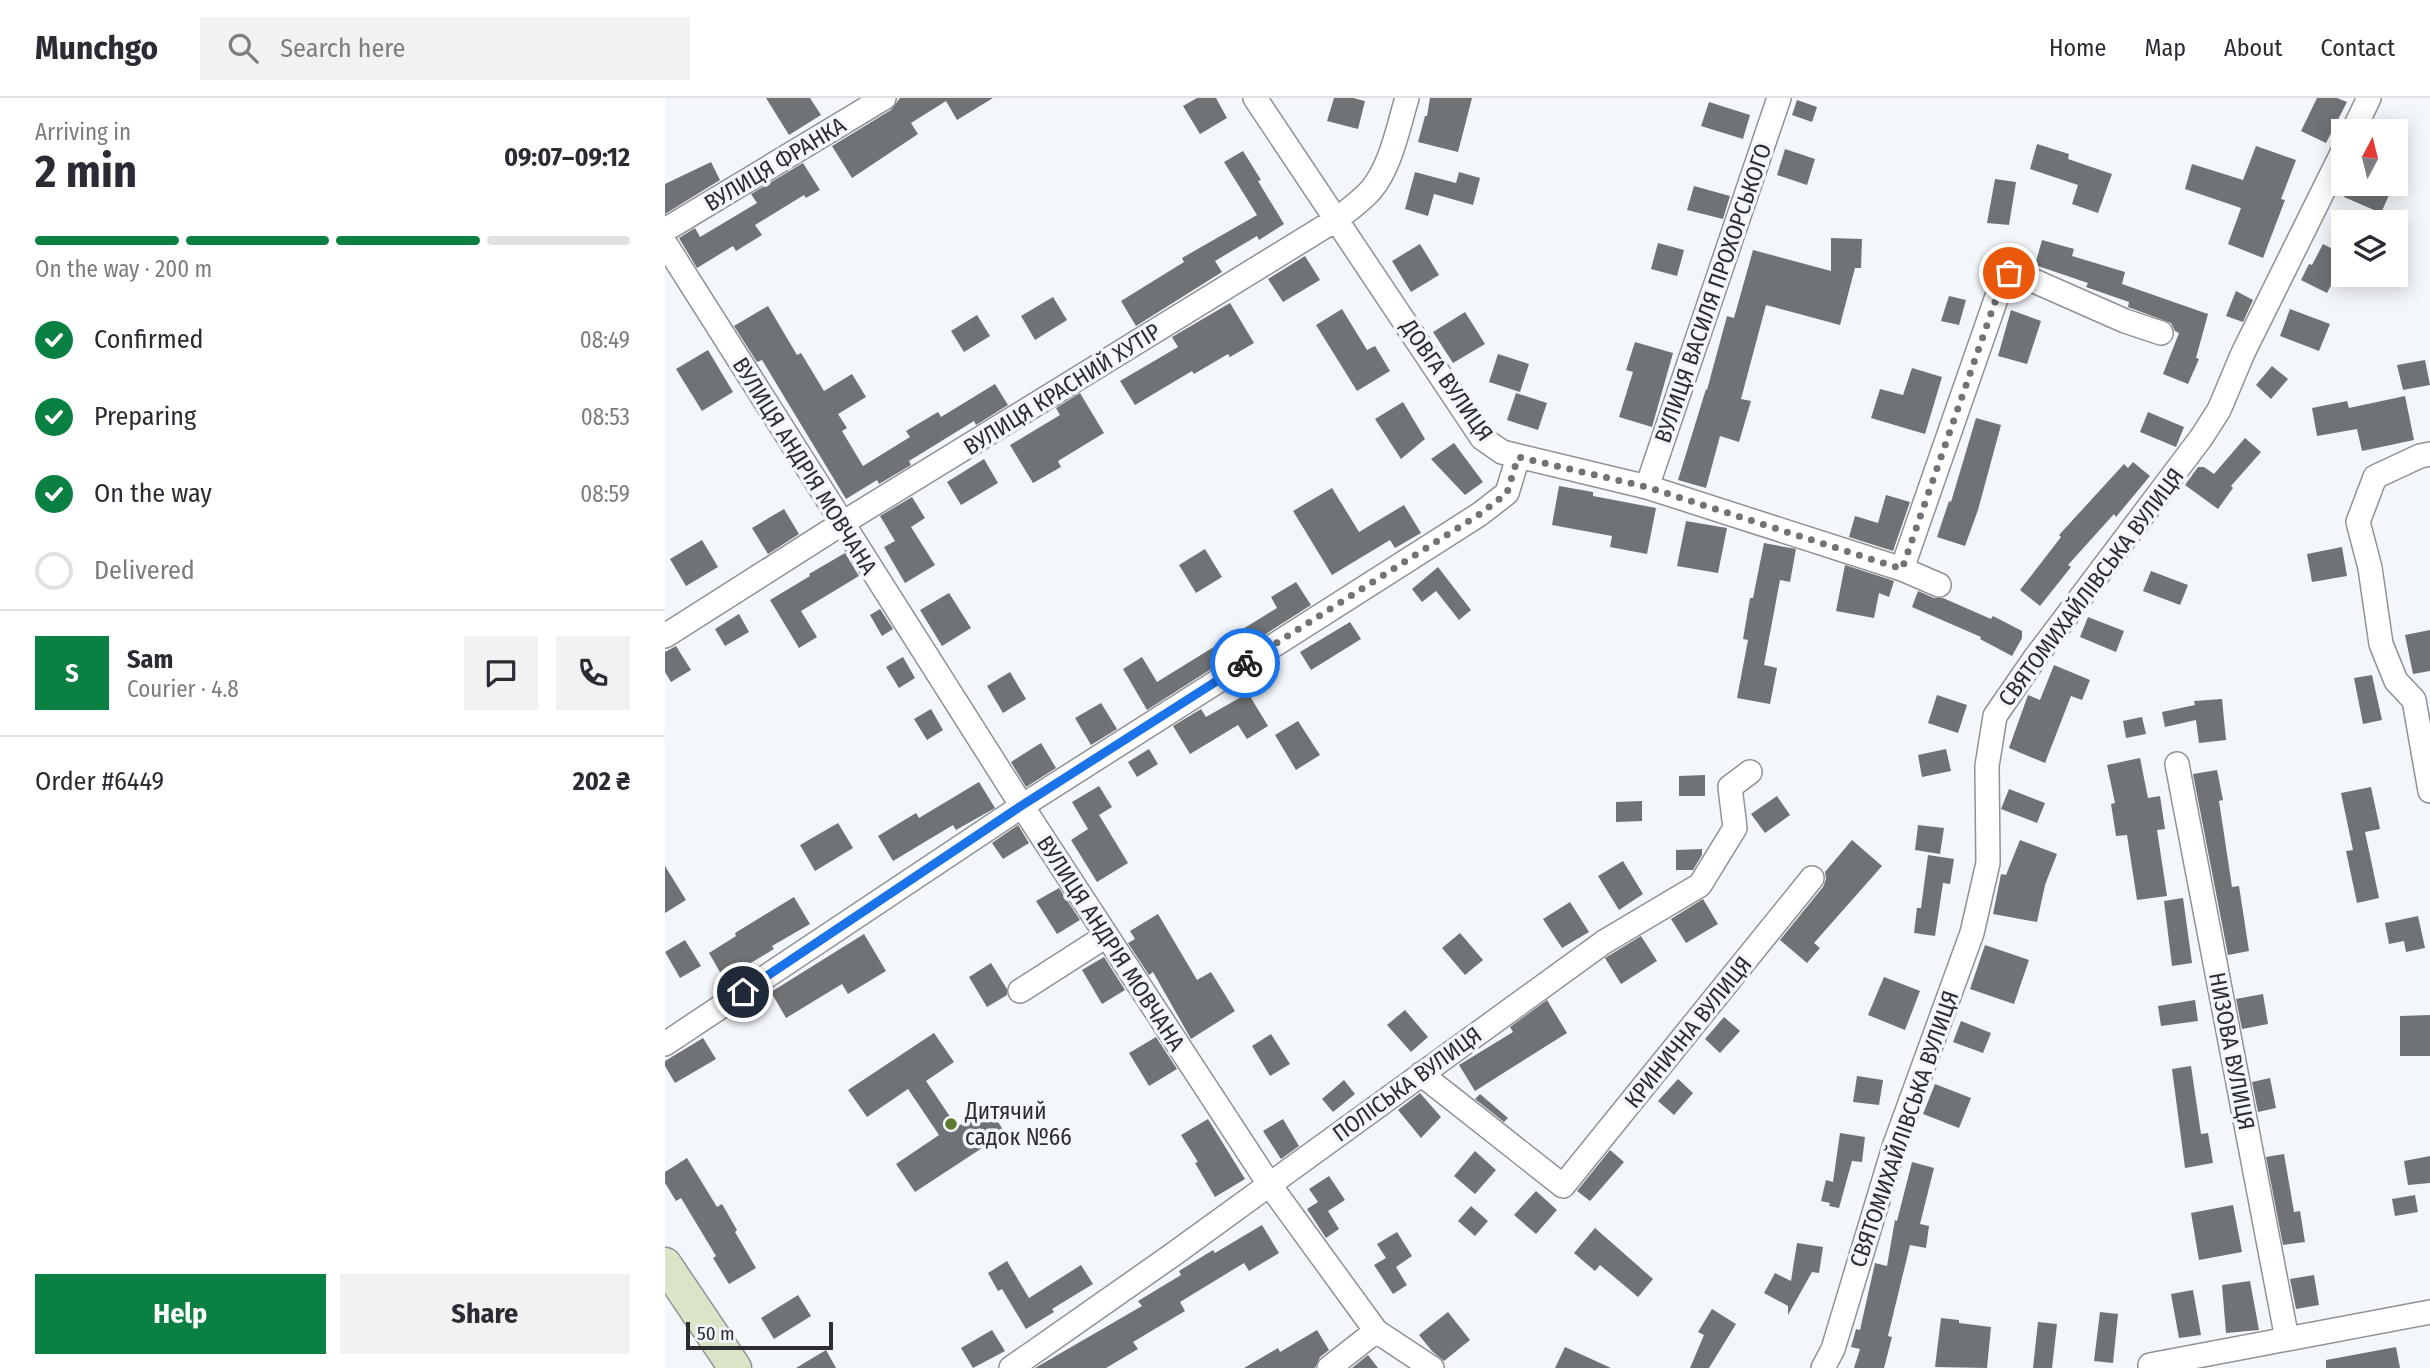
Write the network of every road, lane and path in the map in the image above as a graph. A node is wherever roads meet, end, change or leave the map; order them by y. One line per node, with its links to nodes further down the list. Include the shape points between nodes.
1 (884, 98): 9 (street, ВУЛИЦЯ ФРАНКА)
2 (1255, 98): 8 (street, ДОВГА ВУЛИЦЯ)
3 (1407, 98): 8 (street, ВУЛИЦЯ КРАСНИЙ ХУТІР, via 1386,162 1372,188)
4 (1779, 98): 14 (street, ВУЛИЦЯ ВАСИЛЯ ПРОХОРСЬКОГО)
5 (2369, 98): 6 (street)
6 (2359, 119)
7 (2331, 175): 39 (street, СВЯТОМИХАЙЛІВСЬКА ВУЛИЦЯ, via 2219,410 1995,716 1987,766 1989,863 1972,933 1893,1147 1833,1349)
8 (1337, 219): 13 (street, ДОВГА ВУЛИЦЯ, via 1482,438); 15 (street, ВУЛИЦЯ КРАСНИЙ ХУТІР)
9 (665, 230)
10 (665, 243): 15 (street, ВУЛИЦЯ АНДРІЯ МОВЧАНА)
11 (2161, 333): 16 (street, via 2009,273 2003,279)
12 (2430, 454): 19 (street, via 2375,477 2358,522 2381,645 2396,681)
13 (1518, 457): 14 (street, ДОВГА ВУЛИЦЯ); 23 (street, via 1507,493 1480,514)
14 (1647, 487): 16 (street, ДОВГА ВУЛИЦЯ)
15 (841, 524): 18 (street, ВУЛИЦЯ КРАСНИЙ ХУТІР); 23 (street, ВУЛИЦЯ АНДРІЯ МОВЧАНА)
16 (1902, 569): 17 (street, ДОВГА ВУЛИЦЯ)
17 (1939, 585)
18 (665, 636)
19 (2422, 699): 22 (street)
20 (2177, 764): 33 (street, НИЗОВА ВУЛИЦЯ)
21 (1750, 772): 28 (street, ПОЛІСЬКА ВУЛИЦЯ, via 1730,787 1735,828 1700,885 1604,943)
22 (2430, 791)
23 (1021, 806): 25 (street, ВУЛИЦЯ АНДРІЯ МОВЧАНА); 27 (street)
24 (1812, 878): 28 (street, КРИНИЧНА ВУЛИЦЯ, via 1563,1186)
25 (1107, 936): 26 (street); 29 (street, ВУЛИЦЯ АНДРІЯ МОВЧАНА)
26 (1020, 991)
27 (665, 1044)
28 (1421, 1074): 29 (street, ПОЛІСЬКА ВУЛИЦЯ)
29 (1269, 1184): 32 (street, ВУЛИЦЯ АНДРІЯ МОВЧАНА); 36 (street, ПОЛІСЬКА ВУЛИЦЯ)
30 (665, 1264): 35 (main road)
31 (2430, 1312): 33 (street)
32 (1376, 1331): 37 (street); 38 (street, ВУЛИЦЯ АНДРІЯ МОВЧАНА)
33 (2287, 1339): 34 (street)
34 (2150, 1365)
35 (735, 1368)
36 (1011, 1368)
37 (1329, 1368)
38 (1432, 1368)
39 (1822, 1368)

